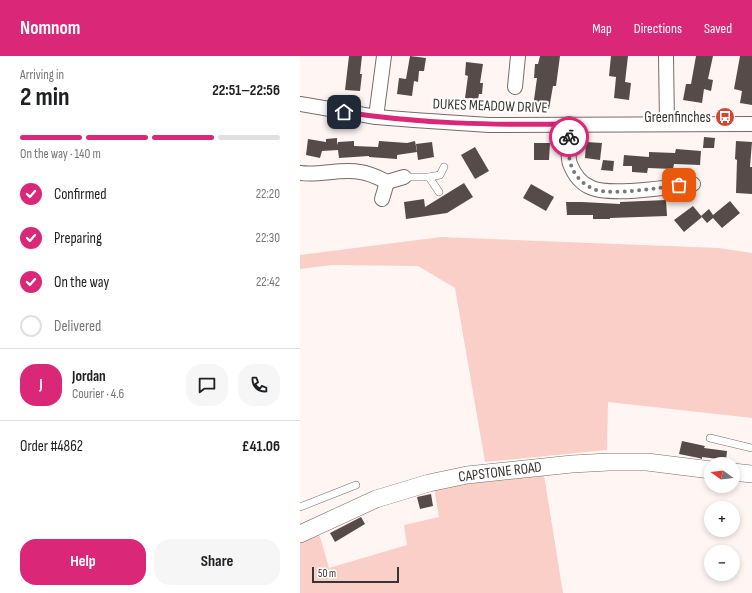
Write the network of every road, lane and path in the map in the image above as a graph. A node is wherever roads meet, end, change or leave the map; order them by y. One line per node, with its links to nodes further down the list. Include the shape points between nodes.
1 (384, 56): 6 (street)
2 (518, 56): 4 (street)
3 (666, 56): 8 (street)
4 (515, 87)
5 (300, 104): 6 (street, DUKES MEADOW DRIVE)
6 (376, 116): 7 (street, DUKES MEADOW DRIVE, via 489,125)
7 (569, 124): 8 (street, DUKES MEADOW DRIVE); 15 (street, via 570,162 579,179 590,188 619,191)
8 (667, 124): 9 (street, DUKES MEADOW DRIVE)
9 (752, 124)
10 (444, 168): 13 (lane, via 440,175)
11 (300, 173): 14 (street, via 360,171)
12 (404, 177): 13 (lane); 14 (street)
13 (429, 177): 16 (lane)
14 (387, 182): 17 (street)
15 (693, 184)
16 (439, 192)
17 (382, 200)
18 (710, 438): 19 (lane)
19 (752, 448)
20 (704, 469): 25 (street, CAPSTONE ROAD, via 647,462 609,462 467,475 376,499)
21 (740, 473): 22 (street)
22 (752, 474)
23 (356, 485): 24 (lane)
24 (300, 507)
25 (300, 534)

